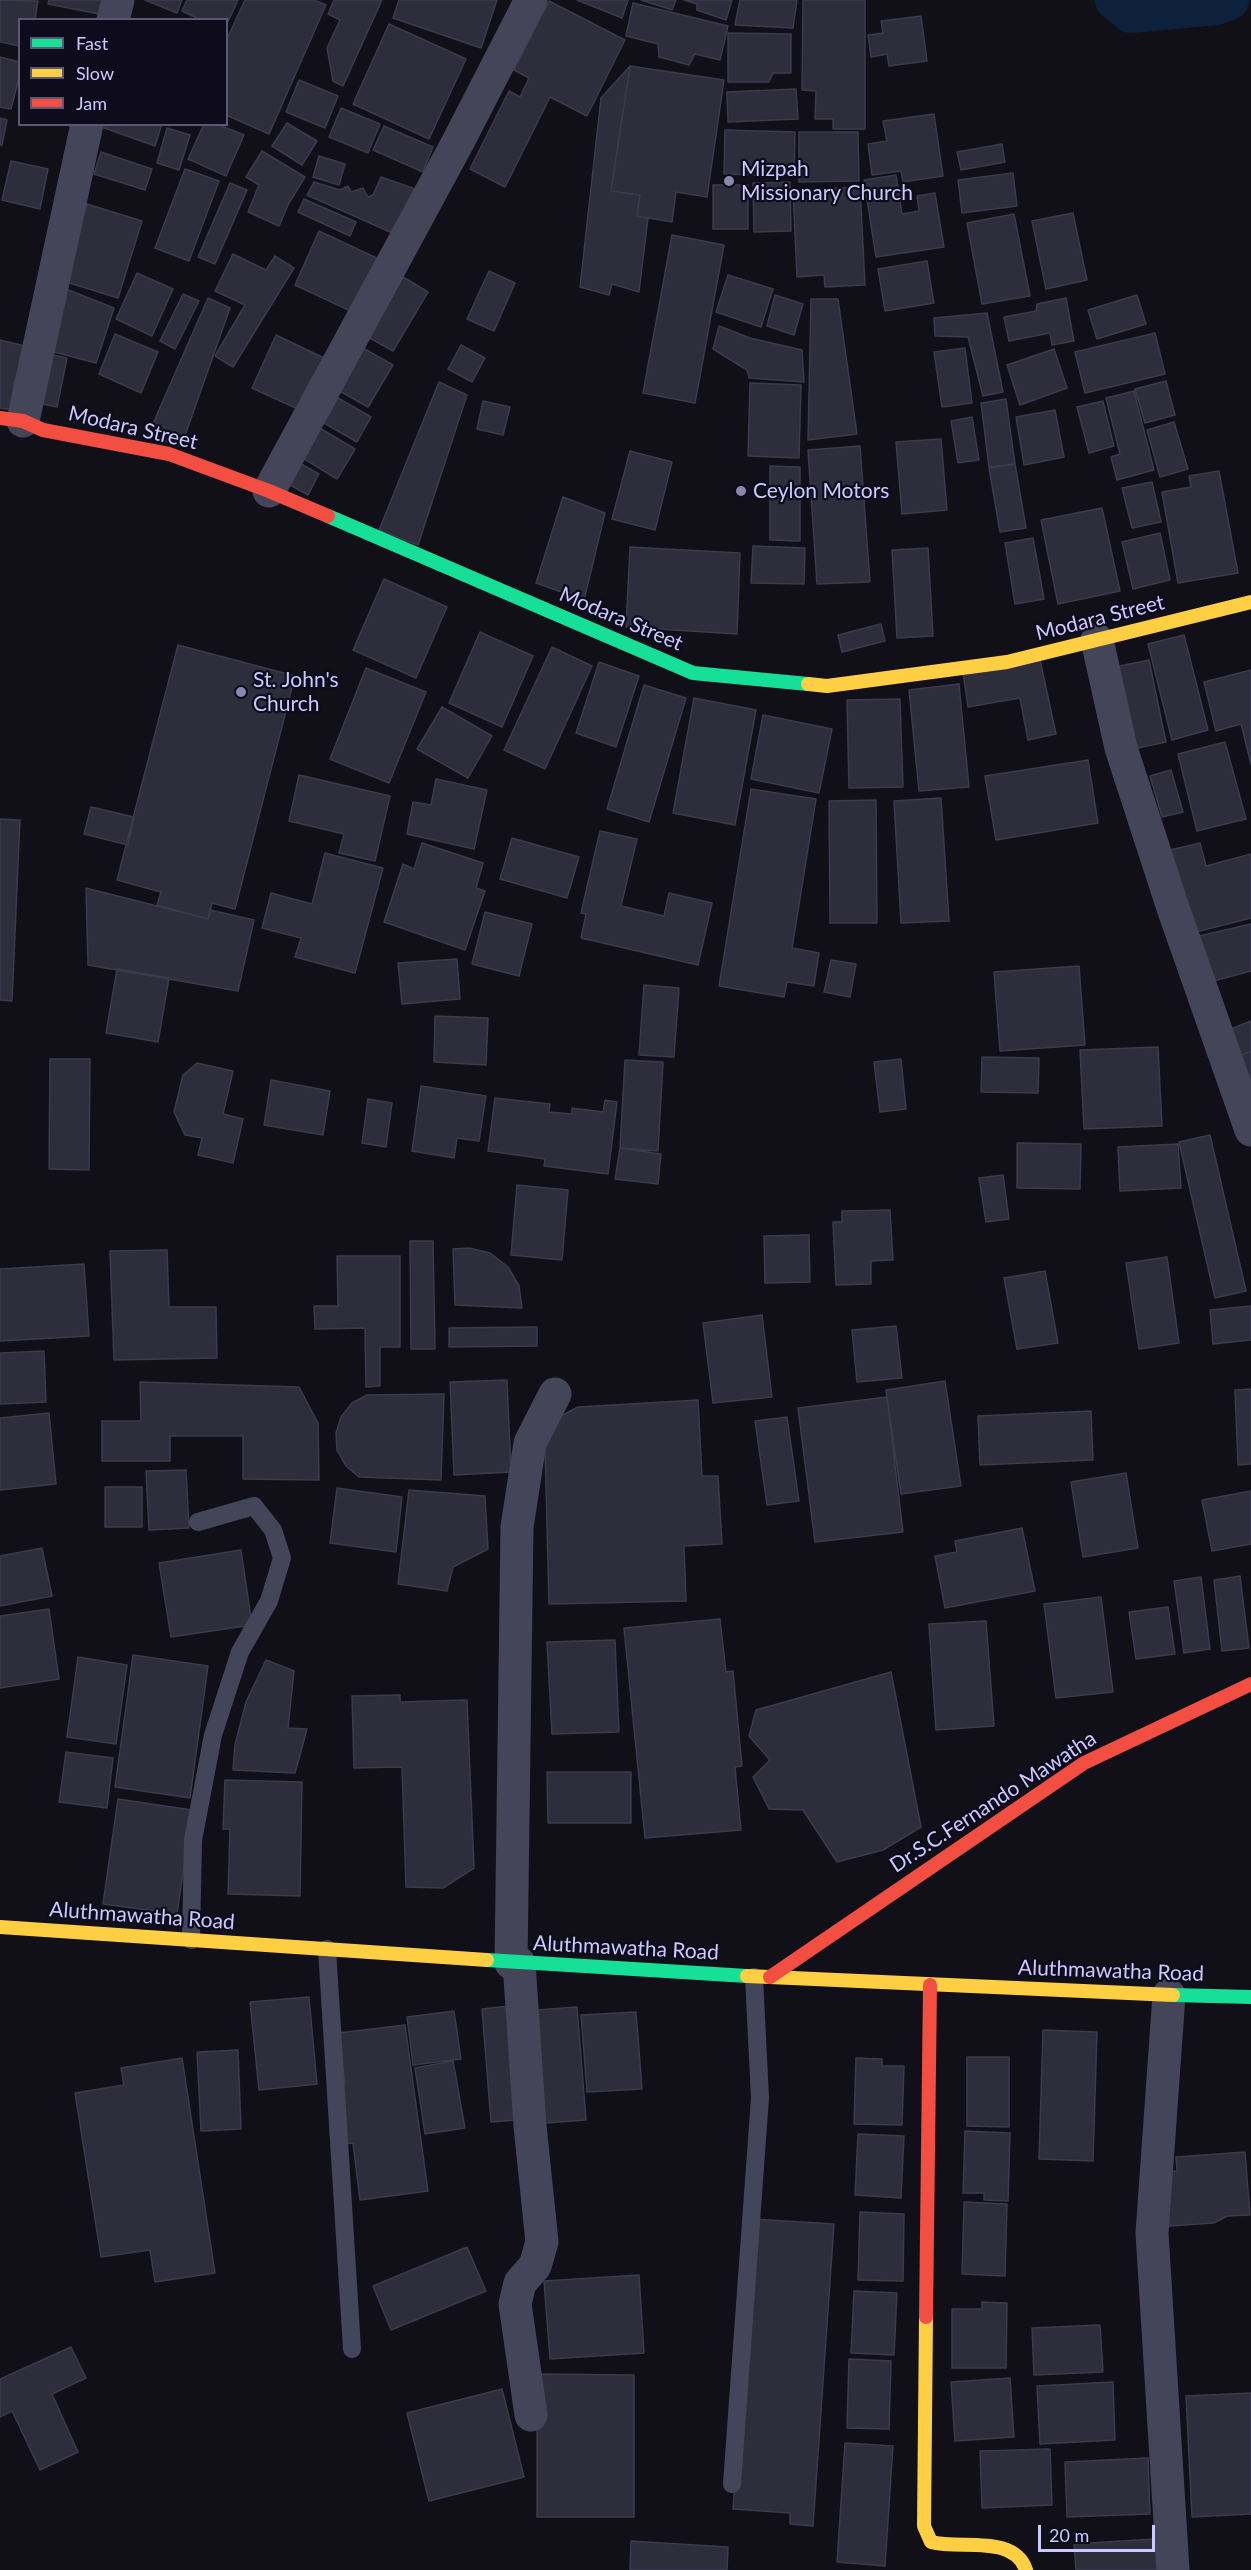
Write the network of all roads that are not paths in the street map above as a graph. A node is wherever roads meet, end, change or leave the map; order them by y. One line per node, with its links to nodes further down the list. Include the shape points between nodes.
1 (118, 0): 3 (street)
2 (531, 0): 6 (street)
3 (114, 18)
4 (86, 126): 5 (street)
5 (11, 419): 6 (street, Modara Street, via 43,430 169,454)
6 (269, 491): 8 (street, Modara Street, via 693,673 827,686 1007,662)
7 (1251, 602): 8 (street, Modara Street)
8 (1097, 640): 9 (street, via 1121,748)
9 (1251, 1130)
10 (555, 1394): 16 (street, via 530,1443 517,1527)
11 (198, 1522): 14 (lane, via 254,1506 273,1530 282,1558 269,1601 240,1652 213,1735 193,1840)
12 (1251, 1684): 17 (street, Dr.S.C.Fernando Mawatha, via 1084,1763)
13 (0, 1927): 14 (street, Aluthmawatha Road)
14 (191, 1940): 15 (street, Aluthmawatha Road)
15 (327, 1949): 16 (street, Aluthmawatha Road); 21 (lane)
16 (515, 1963): 17 (street, Aluthmawatha Road); 22 (street, via 542,2242 536,2266 520,2283 515,2304)
17 (762, 1977): 18 (street, Aluthmawatha Road); 23 (lane, via 760,2098)
18 (930, 1985): 19 (street, Aluthmawatha Road); 24 (street, via 924,2526 931,2542 942,2547 1007,2547 1018,2552)
19 (1170, 1995): 20 (street, Aluthmawatha Road); 25 (street, via 1152,2233)
20 (1251, 1997)
21 (352, 2349)
22 (531, 2415)
23 (732, 2484)
24 (1026, 2570)
25 (1173, 2570)

